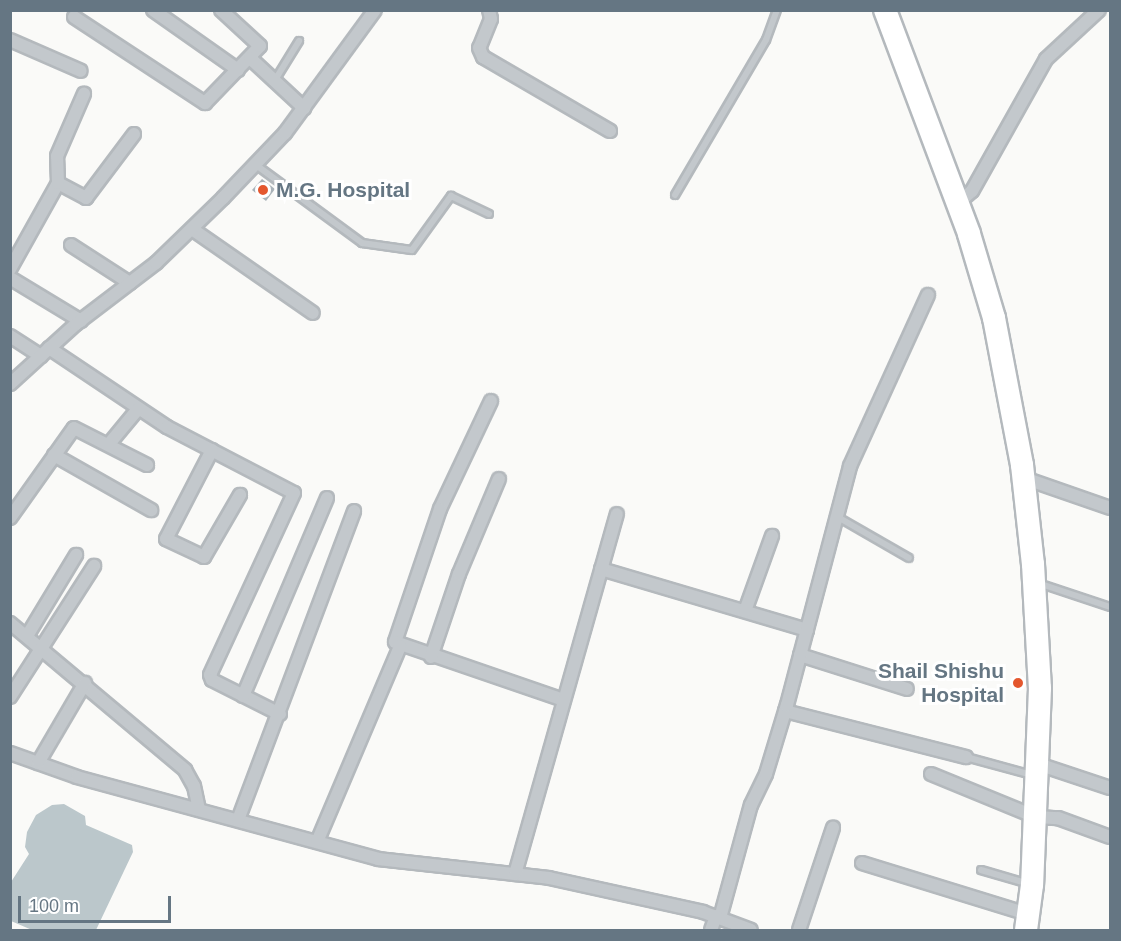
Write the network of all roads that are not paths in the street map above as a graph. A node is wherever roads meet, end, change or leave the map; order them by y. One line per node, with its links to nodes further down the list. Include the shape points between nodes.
1 (153, 10): 12 (street)
2 (221, 10): 11 (street, via 259,42)
3 (375, 10): 16 (street)
4 (489, 10): 17 (street, via 491,19 479,48 483,57)
5 (777, 10): 21 (lane, via 766,40)
6 (885, 10): 22 (highway)
7 (1099, 10): 22 (street, via 1046,59 972,191)
8 (74, 18): 12 (street, via 204,103)
9 (10, 40): 13 (street)
10 (298, 41): 14 (lane)
11 (250, 58): 12 (street); 14 (street)
12 (238, 70)
13 (81, 71)
14 (275, 80): 16 (street)
15 (84, 94): 20 (street, via 57,156)
16 (304, 108): 19 (street)
17 (610, 131)
18 (134, 134): 20 (street, via 86,198)
19 (256, 165): 23 (lane, via 362,243 412,250 451,196); 24 (street)
20 (58, 183): 26 (street)
21 (675, 195)
22 (958, 203): 41 (highway, via 994,318)
23 (489, 214)
24 (192, 229): 28 (street); 30 (street)
25 (71, 245): 28 (street)
26 (10, 269)
27 (10, 278): 31 (street)
28 (130, 282): 31 (street)
29 (928, 295): 49 (street, via 861,437)
30 (314, 313)
31 (81, 321): 33 (street)
32 (10, 336): 33 (street)
33 (45, 352): 34 (street); 36 (street)
34 (10, 384)
35 (491, 401): 62 (street, via 440,509 396,634 395,642)
36 (138, 409): 37 (street); 38 (street)
37 (109, 444): 39 (street, via 76,427); 40 (street)
38 (212, 450): 43 (street, via 166,539 204,557); 68 (street, via 294,495 210,675 212,680)
39 (54, 455): 46 (street); 50 (street)
40 (147, 465)
41 (1024, 478): 45 (street); 56 (highway)
42 (499, 479): 65 (street, via 459,574)
43 (240, 495)
44 (327, 498): 68 (street)
45 (1110, 508)
46 (151, 510)
47 (354, 511): 72 (street)
48 (617, 514): 55 (street)
49 (836, 516): 53 (lane); 60 (street)
50 (10, 518)
51 (772, 536): 58 (street)
52 (76, 555): 61 (street)
53 (909, 558)
54 (94, 566): 63 (street)
55 (601, 568): 58 (street); 70 (street)
56 (1034, 582): 57 (lane); 76 (highway, via 1040,688)
57 (1110, 607)
58 (745, 611): 60 (street)
59 (10, 623): 61 (street)
60 (807, 630): 64 (street)
61 (27, 636): 63 (street)
62 (400, 646): 65 (street); 84 (street)
63 (40, 647): 66 (street); 69 (street)
64 (800, 655): 67 (street); 71 (street)
65 (431, 657): 70 (street)
66 (85, 683): 75 (street); 79 (street, via 185,770 194,786)
67 (907, 689)
68 (243, 696): 72 (street)
69 (10, 697)
70 (563, 700): 87 (street)
71 (785, 711): 74 (street); 89 (street)
72 (280, 714): 81 (street)
73 (10, 753): 75 (street)
74 (966, 757): 76 (lane)
75 (38, 763): 79 (street)
76 (1038, 770): 78 (street); 80 (highway)
77 (931, 774): 80 (street)
78 (1110, 788)
79 (199, 809): 81 (street)
80 (1036, 817): 83 (street, via 1058,818); 88 (highway)
81 (238, 820): 84 (street)
82 (833, 828): 93 (street)
83 (1110, 837)
84 (317, 842): 87 (street, via 378,859)
85 (862, 863): 90 (street)
86 (981, 870): 88 (lane)
87 (515, 874): 89 (street, via 634,894)
88 (1032, 885): 90 (highway)
89 (718, 917): 91 (street); 92 (street)
90 (1027, 922)
91 (711, 930)
92 (751, 930)
93 (799, 930)

